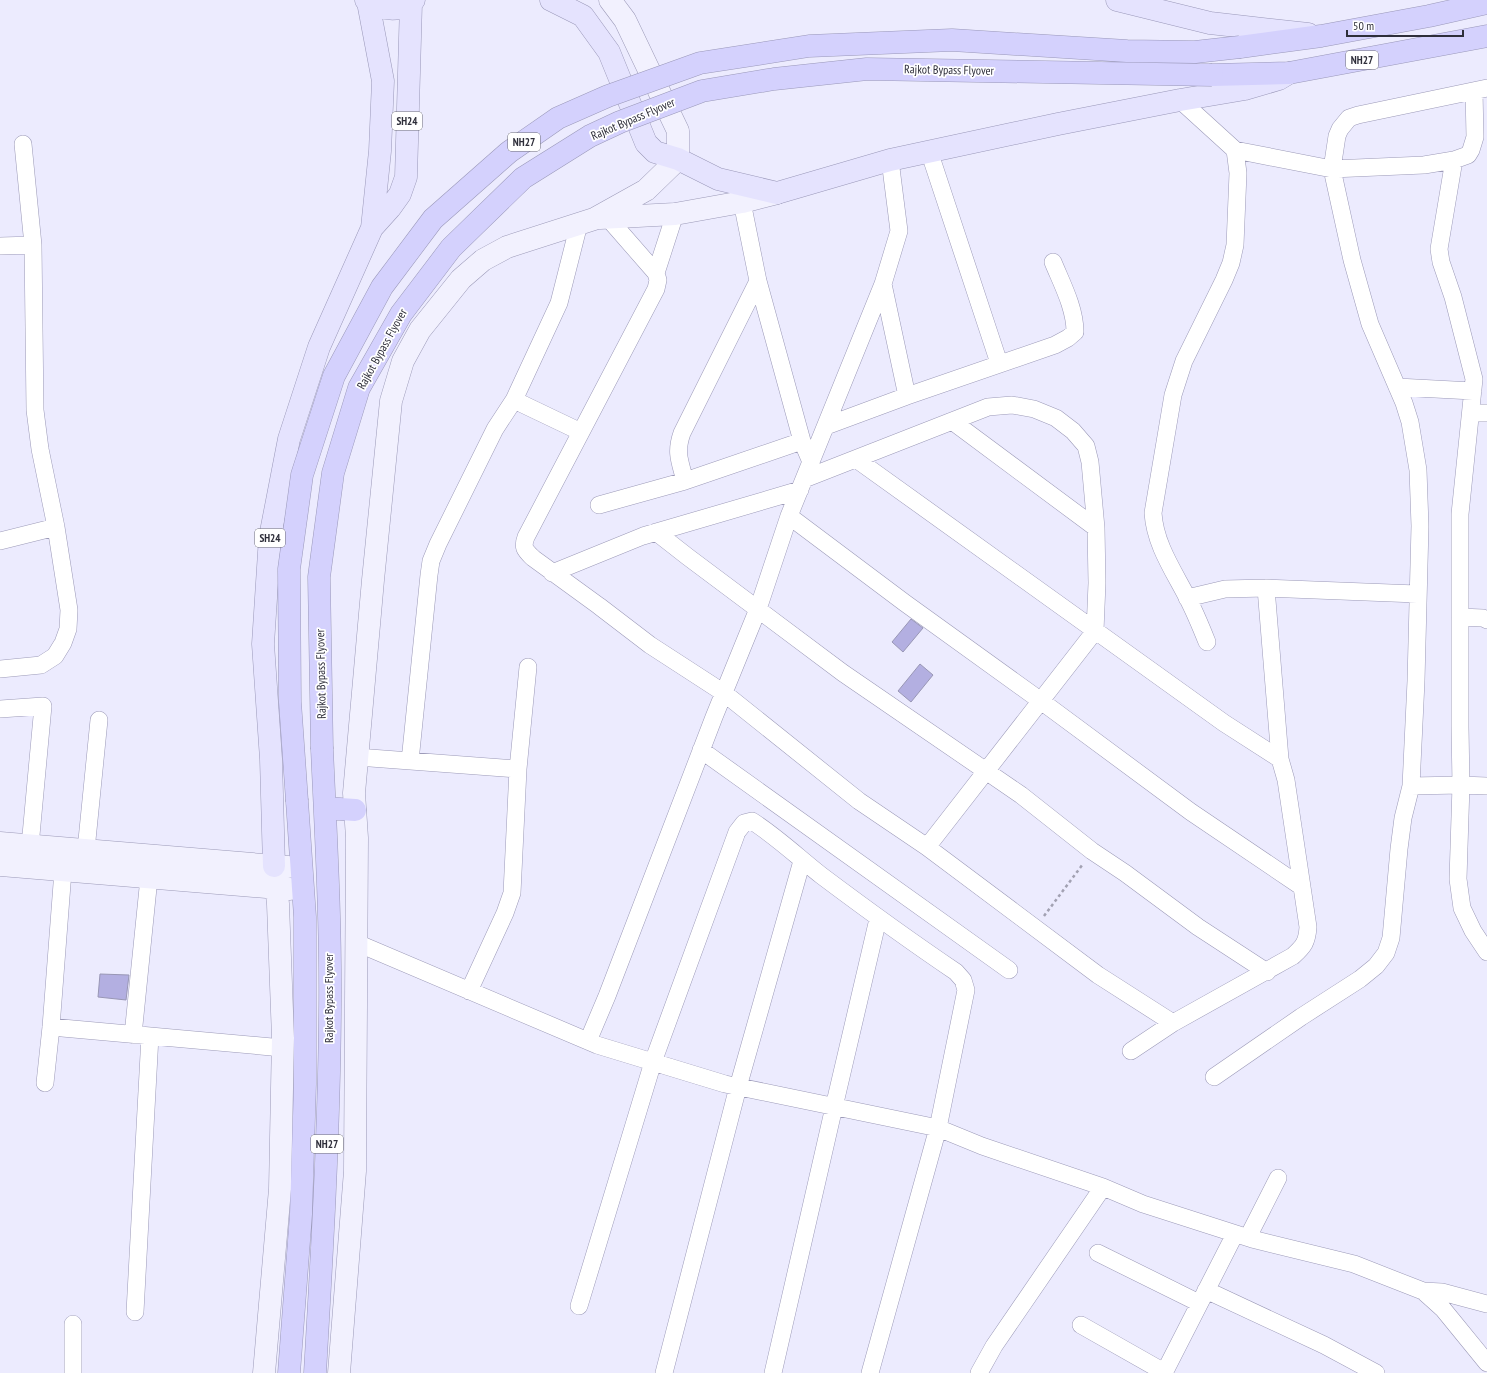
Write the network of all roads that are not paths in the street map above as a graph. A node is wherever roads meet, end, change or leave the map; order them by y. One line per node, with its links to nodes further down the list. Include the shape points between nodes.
1 (551, 0): 16 (main road, via 583,16 609,52 646,143 655,152)
2 (610, 0): 16 (street, via 625,20 678,131)
3 (1117, 0): 7 (main road)
4 (367, 1): 5 (main road, SH24, via 382,8 397,9); 24 (main road, SH24, via 382,81 380,152)
5 (413, 1): 24 (main road, SH24, via 406,177 400,194)
6 (1487, 2): 8 (highway, NH27, via 1429,16)
7 (1158, 5): 8 (main road, via 1210,23)
8 (1321, 36): 84 (highway, NH27, bridge, via 1195,52 1126,51 952,40 809,46 700,63 608,96 558,118 509,152 433,219 382,288 334,376 302,475 289,569 290,702)
9 (1487, 36): 10 (highway, NH27)
10 (1289, 73): 12 (main road, via 1279,79 1252,87); 75 (highway, Rajkot Bypass Flyover / NH27, bridge, via 1212,75 867,69 774,79 702,91 620,122 590,136 523,178 451,248 401,314 359,388 333,473 319,577)
11 (1480, 90): 18 (street, via 1474,144 1468,155); 19 (street, via 1349,118 1337,136)
12 (1180, 100): 14 (street); 15 (main road)
13 (24, 144): 25 (street)
14 (1235, 150): 19 (street); 54 (street, via 1235,245 1231,263 1178,377 1153,513 1157,539)
15 (930, 151): 17 (main road); 31 (street)
16 (678, 159): 20 (main road, via 718,179); 23 (street, via 646,190)
17 (890, 160): 20 (main road); 30 (street, via 899,231)
18 (1454, 160): 19 (street, via 1424,165); 33 (street, via 1439,249 1472,370)
19 (1332, 169): 32 (street, via 1352,260 1370,324)
20 (777, 193): 21 (street)
21 (742, 202): 22 (street); 29 (street)
22 (675, 214): 23 (street); 28 (street)
23 (594, 220): 28 (street); 35 (street); 67 (street, via 507,247 483,260 461,279 420,330 402,361 391,401)
24 (372, 228): 83 (main road, SH24, via 319,347 289,439 270,537 263,644 271,759)
25 (33, 245): 26 (street); 47 (street, via 35,410 40,450)
26 (0, 246)
27 (1053, 262): 31 (street, via 1072,311 1075,332 1055,345)
28 (656, 272): 39 (street, via 656,289)
29 (758, 281): 40 (street); 43 (street, via 682,433 677,453)
30 (883, 284): 34 (street); 38 (street)
31 (999, 364): 34 (street)
32 (1397, 387): 33 (street); 53 (street, via 1410,422 1418,470 1420,526)
33 (1473, 391): 36 (street)
34 (907, 396): 38 (street)
35 (514, 400): 39 (street); 69 (street, via 495,429 431,561)
36 (1479, 413): 56 (street, via 1460,514)
37 (952, 422): 41 (street); 48 (street); 48 (street, via 988,407 1012,405 1034,409 1056,418 1073,431 1086,446 1090,462)
38 (826, 426): 42 (street)
39 (581, 432): 51 (street, via 524,543 525,550)
40 (802, 441): 42 (street); 43 (street)
41 (856, 459): 44 (street); 58 (street)
42 (811, 462): 44 (street)
43 (685, 481): 45 (street)
44 (802, 484): 46 (street); 49 (street)
45 (599, 505)
46 (789, 516): 55 (street); 63 (street)
47 (56, 527): 50 (street); 61 (street, via 69,610 68,629 63,643 55,656 41,665)
48 (1096, 528): 58 (street)
49 (656, 532): 51 (street); 55 (street)
50 (0, 541)
51 (552, 572): 62 (street, via 650,645)
52 (1266, 588): 53 (street); 54 (street, via 1225,589); 68 (street)
53 (1417, 594): 73 (street)
54 (1187, 598): 59 (street)
55 (758, 609): 62 (street); 71 (street, via 843,673)
56 (1460, 617): 57 (street); 72 (street)
57 (1487, 620)
58 (1095, 631): 63 (street); 68 (street, via 1224,723)
59 (1207, 642)
60 (528, 667): 70 (street)
61 (0, 669)
62 (724, 693): 66 (street); 79 (street, via 859,801)
63 (1041, 701): 71 (street); 87 (street, via 1191,812)
64 (0, 709): 78 (street, via 43,706)
65 (99, 720): 80 (street)
66 (701, 750): 93 (street); 100 (street)
67 (357, 758): 69 (street); 76 (street)
68 (1280, 759): 87 (street, via 1286,780)
69 (410, 761): 70 (street)
70 (518, 769): 95 (street, via 512,893)
71 (986, 770): 79 (street); 94 (street, via 1092,851 1198,927)
72 (1462, 785): 73 (street); 74 (street); 92 (street, via 1458,879 1462,908 1473,932)
73 (1411, 786): 104 (street, via 1403,818 1394,918 1386,953 1376,966 1360,979)
74 (1487, 786)
75 (325, 808): 76 (highway); 124 (highway, Rajkot Bypass Flyover / NH27, via 330,1012 327,1164)
76 (355, 810): 91 (street)
77 (0, 843): 78 (street)
78 (30, 846): 80 (street)
79 (927, 847): 96 (street, via 1098,975)
80 (86, 850): 83 (street)
81 (802, 861): 90 (street); 103 (street, via 764,828 752,821 744,823 737,832); 106 (street)
82 (0, 865): 85 (street)
83 (274, 866): 84 (street); 88 (street)
84 (301, 867): 89 (highway, NH27)
85 (63, 871): 86 (street); 97 (street)
86 (149, 878): 88 (street); 98 (street)
87 (1302, 887): 94 (street, via 1308,936 1304,945 1293,956)
88 (276, 888): 89 (street); 101 (street)
89 (303, 890): 123 (highway, Rajkot Bypass Flyover / NH27, via 306,1084 302,1214)
90 (878, 919): 107 (street); 108 (street, via 956,972 963,980 966,990)
91 (357, 943): 95 (street); 125 (street, via 355,1171)
92 (1487, 952)
93 (1009, 970)
94 (1267, 972): 96 (street)
95 (469, 991): 100 (street)
96 (1173, 1023): 102 (street)
97 (51, 1027): 98 (street); 105 (street)
98 (133, 1035): 99 (street)
99 (150, 1036): 101 (street); 117 (street)
100 (588, 1041): 103 (street)
101 (283, 1048): 122 (street, via 280,1189)
102 (1131, 1051)
103 (653, 1062): 106 (street); 116 (street)
104 (1214, 1077)
105 (45, 1083)
106 (738, 1087): 107 (street); 126 (street)
107 (834, 1107): 108 (street); 127 (street)
108 (938, 1128): 110 (street, via 982,1146); 128 (street)
109 (1278, 1178): 111 (street)
110 (1103, 1187): 111 (street, via 1142,1204); 129 (street, via 994,1346)
111 (1242, 1235): 113 (street, via 1354,1264); 114 (street)
112 (1098, 1253): 114 (street)
113 (1423, 1291): 115 (street, via 1442,1292); 120 (street, via 1443,1309)
114 (1203, 1296): 130 (street); 131 (street, via 1324,1345)
115 (1487, 1304)
116 (579, 1306)
117 (135, 1312)
118 (73, 1324): 121 (street)
119 (1081, 1325): 130 (street)
120 (1487, 1363)
121 (73, 1373)
122 (264, 1373)
123 (289, 1373)
124 (315, 1373)
125 (338, 1373)
126 (664, 1373)
127 (773, 1373)
128 (870, 1373)
129 (979, 1373)
130 (1164, 1373)
131 (1376, 1373)

